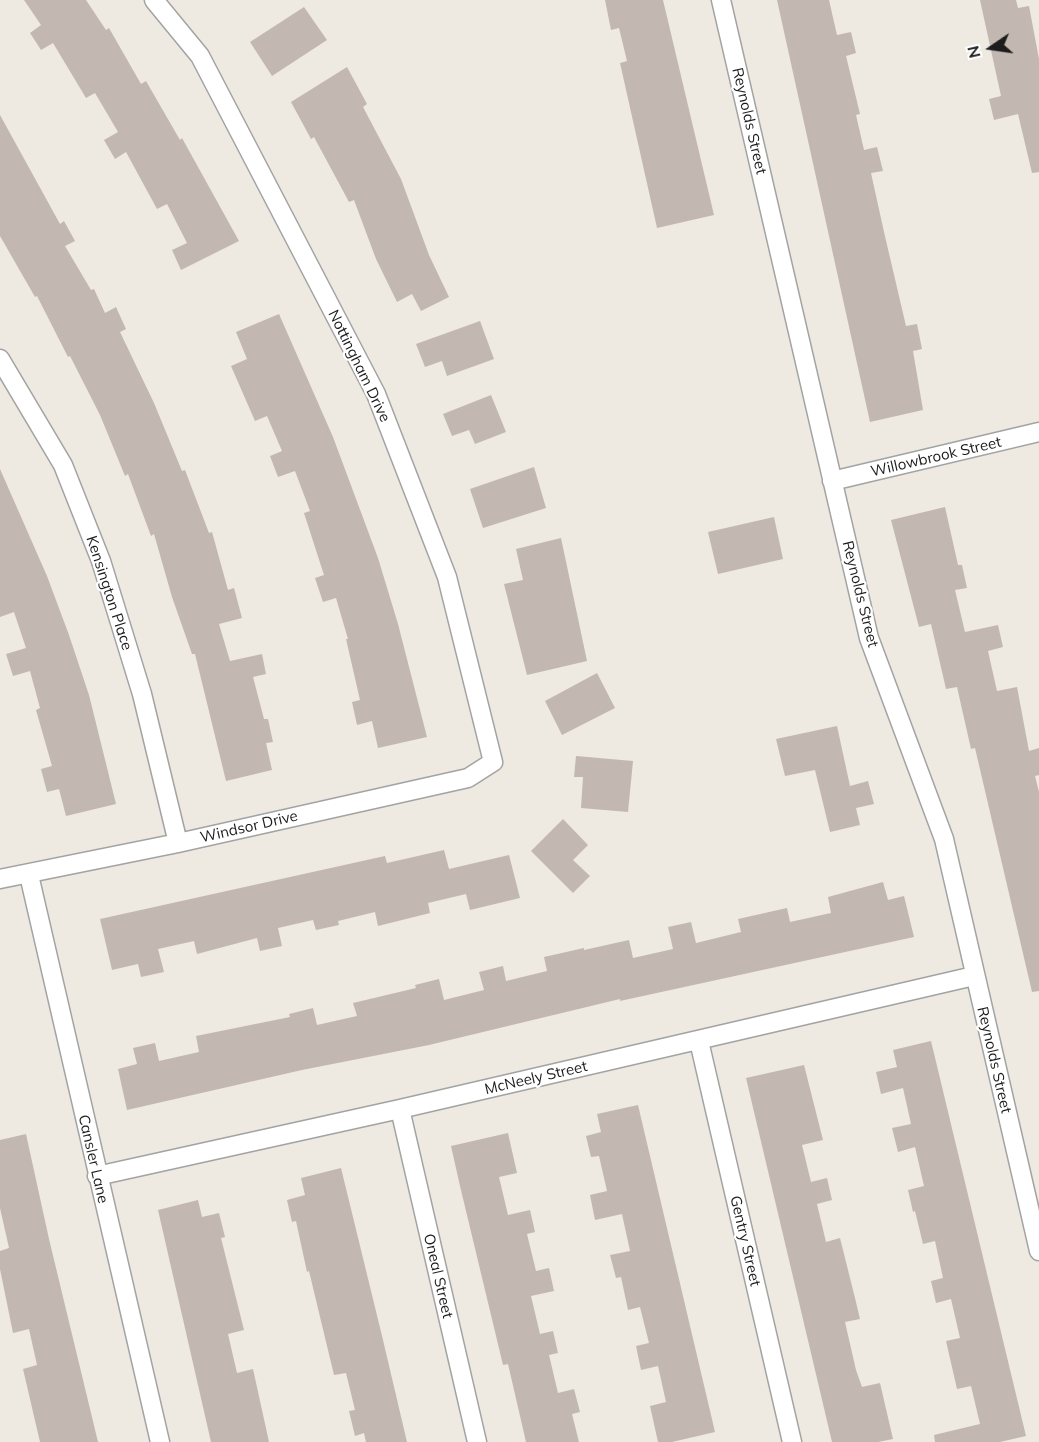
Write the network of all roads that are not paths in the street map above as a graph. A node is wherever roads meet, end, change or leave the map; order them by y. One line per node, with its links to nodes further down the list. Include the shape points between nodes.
1 (154, 0): 6 (street, Nottingham Drive, via 200,56 376,394 447,577)
2 (721, 0): 5 (street, Reynolds Street)
3 (0, 359): 7 (street, Kensington Place, via 63,465 101,561 142,694)
4 (1039, 432): 5 (street, Willowbrook Street)
5 (832, 481): 10 (street, Reynolds Street, via 868,638 944,839)
6 (493, 762): 7 (street, Windsor Drive, via 468,777)
7 (178, 843): 8 (street, Windsor Drive)
8 (29, 875): 9 (street, Windsor Drive); 13 (street, Cansler Lane)
9 (0, 879)
10 (974, 976): 11 (street, McNeely Street); 14 (street, Reynolds Street)
11 (699, 1041): 12 (street, McNeely Street); 17 (street, Gentry Street)
12 (399, 1109): 13 (street, McNeely Street); 16 (street, Oneal Street)
13 (97, 1176): 15 (street, Cansler Lane)
14 (1039, 1251)
15 (160, 1442)
16 (477, 1442)
17 (792, 1442)

